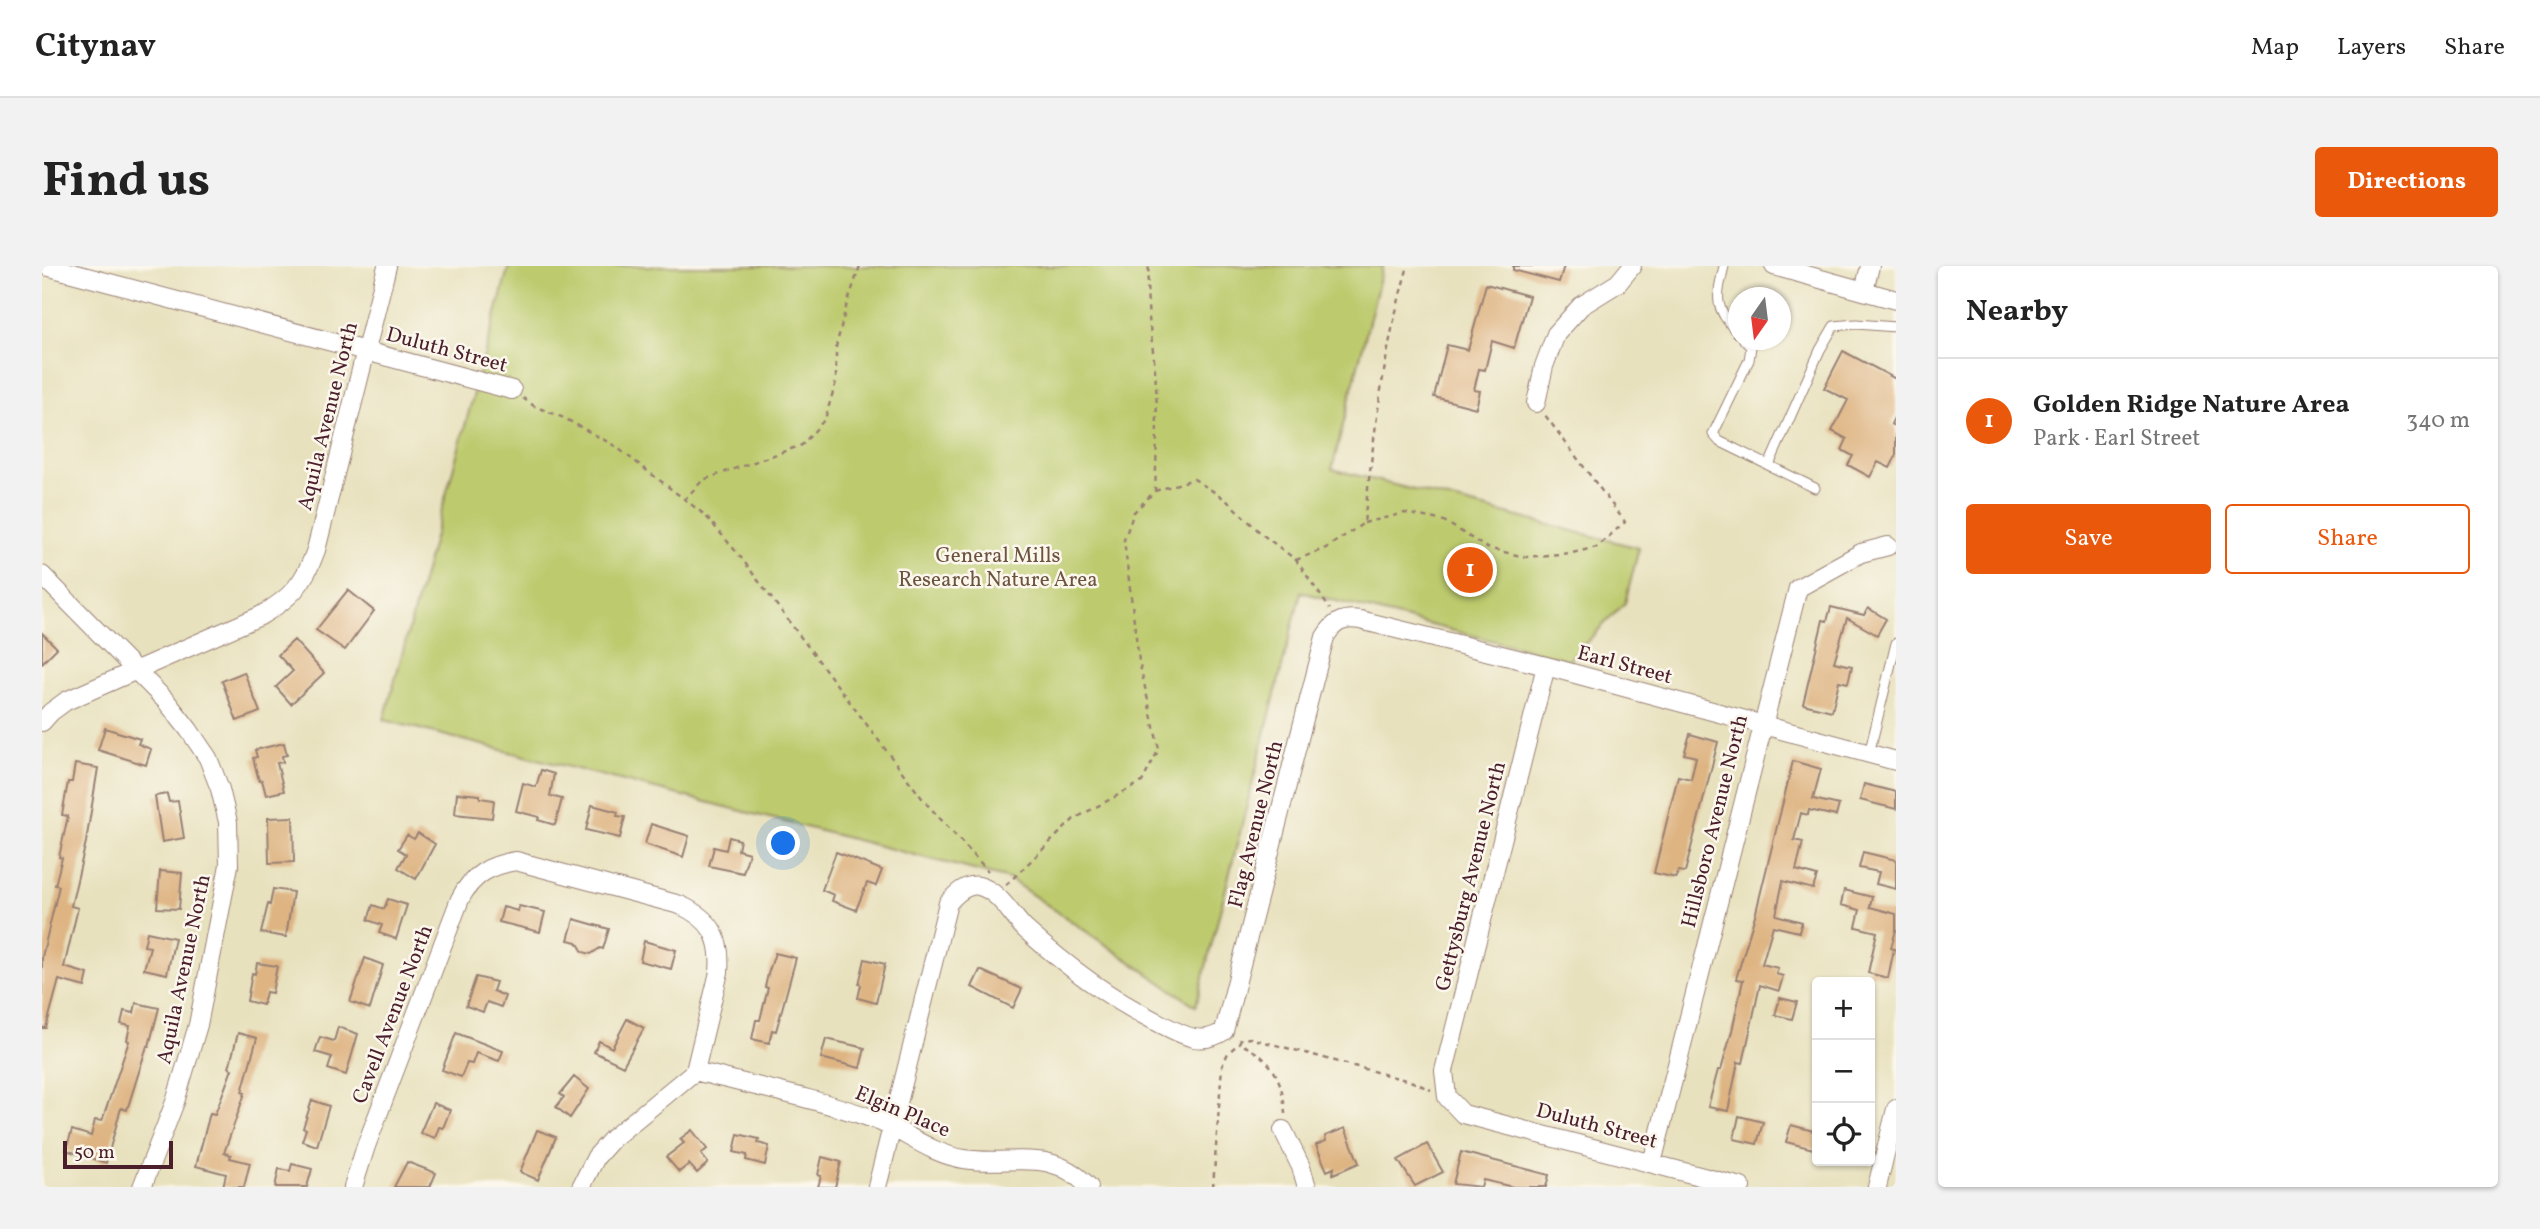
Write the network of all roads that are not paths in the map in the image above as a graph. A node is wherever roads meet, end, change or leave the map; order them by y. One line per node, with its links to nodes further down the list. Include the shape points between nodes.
1 (46, 266): 12 (street, Duluth Street)
2 (387, 266): 12 (street, Aquila Avenue North)
3 (1632, 266): 14 (street, via 1618,283 1581,306 1556,334)
4 (1724, 266): 9 (lane, via 1718,296)
5 (1774, 266): 7 (street)
6 (1870, 266): 7 (street)
7 (1864, 291): 8 (street)
8 (1896, 300)
9 (1728, 322)
10 (1896, 327): 15 (lane, via 1834,326)
11 (1751, 350): 15 (lane, via 1713,433 1719,441)
12 (367, 351): 13 (street, Duluth Street); 22 (street, Aquila Avenue North, via 316,550 295,590 260,616)
13 (512, 390)
14 (1536, 403)
15 (1769, 465): 16 (lane)
16 (1815, 488)
17 (1892, 549): 24 (street, Hillsboro Avenue North, via 1861,553 1798,588)
18 (42, 575): 22 (street)
19 (1340, 620): 21 (street, Earl Street, via 1360,620); 30 (street, Flag Avenue North, via 1325,636 1224,1031 1213,1038 1196,1039 1130,1008 1089,982 1024,928 995,895 978,886 968,887 948,903)
20 (1896, 643): 25 (lane)
21 (1546, 666): 24 (street, Earl Street); 28 (street, Gettysburg Avenue North, via 1444,1071)
22 (136, 670): 23 (street, via 66,701); 33 (street, Aquila Avenue North, via 167,702 208,758 228,822 229,865 198,1025)
23 (42, 722)
24 (1762, 725): 25 (street, Earl Street); 32 (street, Hillsboro Avenue North)
25 (1869, 754): 26 (street, Earl Street)
26 (1896, 761)
27 (695, 1071): 30 (street, Elgin Place, via 856,1113); 34 (street, Cavell Avenue North, via 720,957 713,932 697,913 529,863 516,861 490,868 467,886 460,899); 35 (street, via 614,1138 596,1157)
28 (1447, 1097): 32 (street, Duluth Street, via 1463,1114)
29 (1896, 1109): 40 (street)
30 (893, 1129): 36 (street); 37 (street, Elgin Place, via 960,1159 1050,1161)
31 (1283, 1130): 38 (street)
32 (1652, 1163): 39 (street, Duluth Street)
33 (142, 1187)
34 (353, 1187)
35 (581, 1187)
36 (877, 1187)
37 (1088, 1187)
38 (1307, 1187)
39 (1741, 1187)
40 (1877, 1187)

